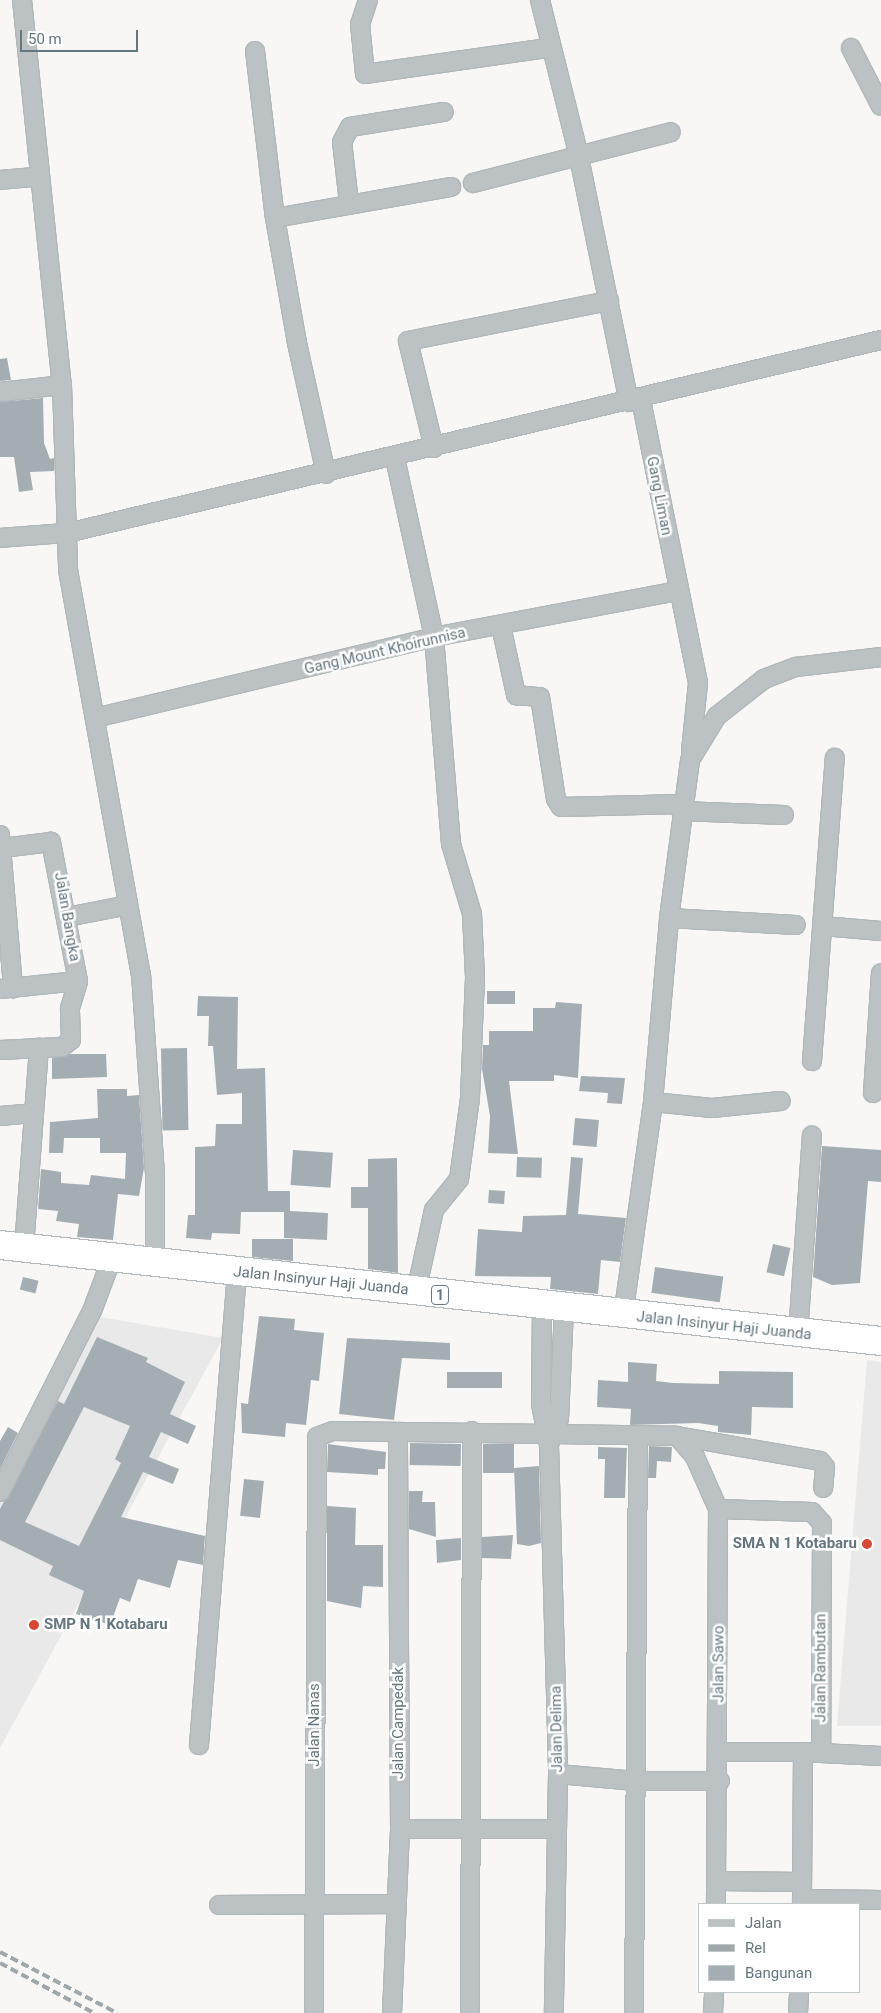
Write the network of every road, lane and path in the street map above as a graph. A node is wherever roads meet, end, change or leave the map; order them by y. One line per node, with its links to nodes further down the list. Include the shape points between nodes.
1 (22, 0): 11 (street)
2 (368, 0): 4 (street, via 360,24 365,74)
3 (540, 0): 4 (street, Gang Liman)
4 (548, 48): 10 (street, Gang Liman)
5 (851, 48): 7 (street)
6 (254, 51): 16 (street)
7 (881, 106)
8 (444, 112): 15 (street, via 350,127 342,142)
9 (671, 132): 10 (street)
10 (579, 156): 13 (street); 17 (street, Gang Liman)
11 (38, 177): 12 (street); 19 (street)
12 (0, 180)
13 (473, 183)
14 (451, 187): 15 (street)
15 (350, 203): 16 (street)
16 (275, 218): 24 (street, via 296,343)
17 (609, 301): 21 (street, Gang Liman); 22 (street, via 408,341)
18 (881, 340): 21 (street)
19 (62, 385): 20 (street); 25 (street)
20 (0, 392)
21 (635, 401): 22 (street); 27 (street, Gang Liman)
22 (434, 448): 23 (street)
23 (395, 458): 24 (street); 29 (street)
24 (326, 474): 25 (street)
25 (67, 533): 26 (street); 31 (street, via 73,609)
26 (0, 538)
27 (677, 591): 28 (street, Gang Mount Khoirunnisa); 33 (street, Gang Liman, via 698,683)
28 (501, 626): 29 (street, Gang Mount Khoirunnisa); 34 (street, via 516,695 540,697 558,803 567,808)
29 (434, 637): 31 (street, Gang Mount Khoirunnisa); 59 (street, via 451,844 472,914 475,1014 460,1179 434,1210)
30 (881, 657): 33 (street, via 796,667 764,679 717,716)
31 (95, 718): 37 (street)
32 (835, 758): 41 (street)
33 (690, 760): 34 (street, Gang Liman)
34 (682, 808): 35 (street); 39 (street, Gang Liman)
35 (784, 815)
36 (1, 841): 38 (street, Jalan Bangka, via 51,842); 45 (street)
37 (128, 906): 38 (street); 57 (street, via 141,974 155,1173)
38 (67, 917): 44 (street, Jalan Bangka)
39 (669, 918): 40 (street); 51 (street, Gang Liman)
40 (796, 925)
41 (823, 926): 42 (street); 48 (street)
42 (881, 931)
43 (881, 972): 49 (street)
44 (78, 981): 45 (street); 46 (street, Jalan Bangka, via 70,1008 71,1040 62,1047)
45 (7, 988)
46 (39, 1048): 47 (street); 52 (street)
47 (0, 1050)
48 (812, 1061)
49 (873, 1093)
50 (781, 1101): 51 (street, via 712,1108)
51 (653, 1102): 61 (street, Gang Liman)
52 (33, 1113): 53 (street); 55 (street)
53 (0, 1116)
54 (812, 1135): 62 (street)
55 (12, 1246): 56 (highway, Jalan Insinyur Haji Juanda / 1)
56 (113, 1255): 57 (highway, Jalan Insinyur Haji Juanda / 1); 70 (street, via 92,1310)
57 (155, 1259): 58 (highway, Jalan Insinyur Haji Juanda / 1)
58 (237, 1273): 59 (highway, Jalan Insinyur Haji Juanda / 1); 72 (street)
59 (416, 1292): 60 (highway, Jalan Insinyur Haji Juanda / 1)
60 (553, 1308): 61 (highway, Jalan Insinyur Haji Juanda / 1); 67 (street, Jalan Delima)
61 (623, 1316): 62 (highway, Jalan Insinyur Haji Juanda / 1)
62 (798, 1334): 63 (highway, Jalan Insinyur Haji Juanda / 1)
63 (881, 1341)
64 (472, 1431): 65 (street); 67 (street); 80 (street)
65 (398, 1434): 82 (street, Jalan Campedak); 86 (street, Jalan Nanas, via 333,1431 317,1437)
66 (677, 1436): 68 (street); 69 (street, via 820,1461 825,1467); 71 (street, Jalan Sawo, via 695,1457)
67 (549, 1437): 68 (street); 77 (street, Jalan Delima)
68 (638, 1438): 79 (street)
69 (823, 1488)
70 (0, 1492)
71 (718, 1509): 73 (street, Jalan Sawo); 75 (street, Jalan Rambutan, via 812,1512 822,1523)
72 (199, 1745)
73 (720, 1752): 74 (street); 78 (street, Jalan Sawo)
74 (802, 1752): 75 (street); 84 (street)
75 (821, 1753): 76 (street)
76 (881, 1756)
77 (558, 1774): 79 (street); 81 (street, Jalan Delima)
78 (720, 1780): 79 (street); 83 (street, Jalan Sawo)
79 (636, 1781): 96 (street)
80 (470, 1827): 81 (street); 82 (street); 94 (street)
81 (555, 1828): 95 (street, Jalan Delima)
82 (400, 1829): 89 (street, Jalan Campedak)
83 (717, 1881): 84 (street); 87 (street, Jalan Sawo)
84 (802, 1895): 85 (street)
85 (881, 1900)
86 (315, 1901): 88 (street); 89 (street); 92 (street, Jalan Nanas)
87 (716, 1903)
88 (219, 1904)
89 (394, 1904): 93 (street, Jalan Campedak)
90 (714, 1993): 97 (street)
91 (799, 1993): 98 (street)
92 (314, 2013)
93 (392, 2013)
94 (470, 2013)
95 (554, 2013)
96 (634, 2013)
97 (713, 2013)
98 (798, 2013)

